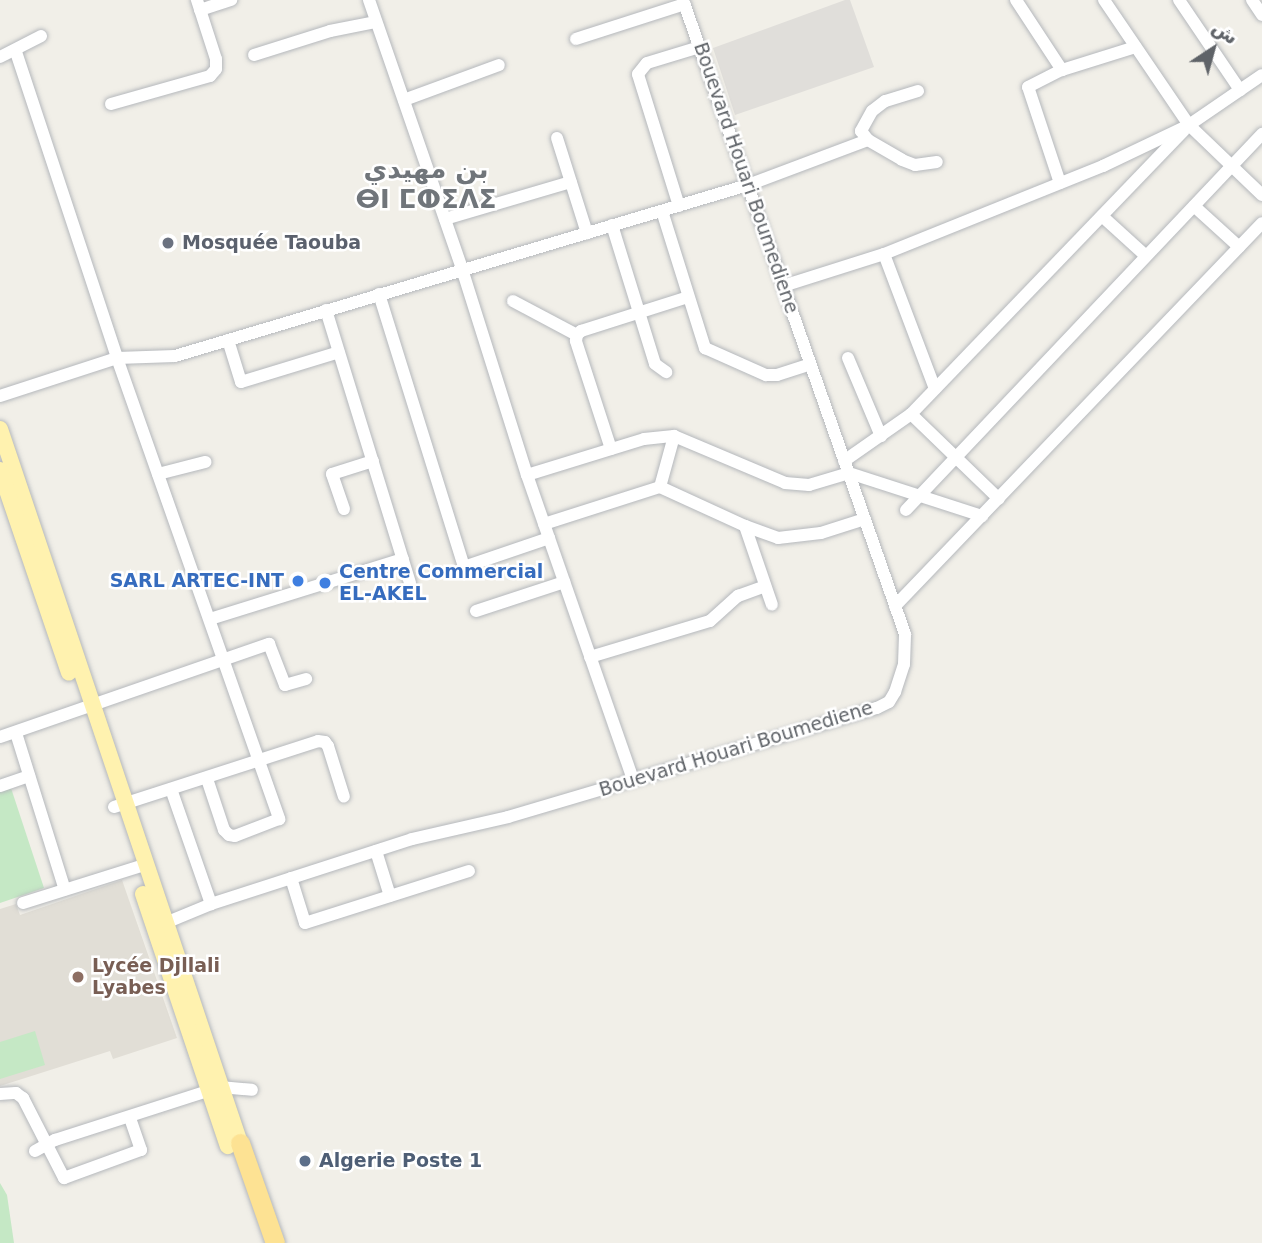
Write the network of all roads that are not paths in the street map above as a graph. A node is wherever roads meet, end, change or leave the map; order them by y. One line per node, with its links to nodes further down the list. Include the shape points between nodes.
1 (231, 0): 8 (street)
2 (369, 0): 10 (street)
3 (1016, 0): 19 (street)
4 (1104, 0): 14 (street)
5 (1179, 0): 21 (street)
6 (1252, 0): 9 (street)
7 (684, 2): 12 (street); 13 (street, Bouevard Houari Boumediene)
8 (198, 5): 24 (street, via 216,59 211,76)
9 (1262, 15)
10 (376, 22): 16 (street); 23 (street)
11 (41, 36): 15 (street)
12 (576, 38)
13 (700, 47): 33 (street, Bouevard Houari Boumediene); 35 (street, via 648,63 638,74)
14 (1136, 47): 19 (street); 25 (street)
15 (16, 52): 17 (street); 56 (street)
16 (254, 55)
17 (0, 57)
18 (499, 65): 23 (street)
19 (1062, 70): 32 (street, via 1028,87)
20 (1262, 75): 21 (street)
21 (1240, 90): 25 (street)
22 (918, 91): 28 (street, via 885,101 872,111 861,131)
23 (404, 100): 39 (street)
24 (111, 104)
25 (1189, 125): 30 (street); 32 (street); 38 (street)
26 (1262, 134): 30 (street)
27 (557, 138): 31 (street)
28 (868, 140): 29 (street, via 915,165); 33 (street)
29 (937, 162)
30 (1232, 166): 34 (street); 36 (street)
31 (571, 182): 39 (street); 42 (street)
32 (1060, 183): 44 (street)
33 (748, 185): 35 (street); 47 (street, Bouevard Houari Boumediene)
34 (1262, 195)
35 (679, 206): 37 (street)
36 (1194, 206): 43 (street); 45 (street)
37 (662, 211): 41 (street); 49 (street)
38 (1102, 216): 45 (street); 60 (street)
39 (445, 219): 46 (street)
40 (1262, 223): 43 (street)
41 (611, 225): 42 (street); 52 (street)
42 (587, 233): 46 (street)
43 (1239, 247): 76 (street)
44 (884, 254): 47 (street); 60 (street)
45 (1146, 256): 67 (street)
46 (462, 269): 48 (street); 73 (street)
47 (783, 286): 58 (street, Bouevard Houari Boumediene)
48 (379, 294): 51 (street); 83 (street, via 464,567)
49 (688, 297): 52 (street); 58 (street, via 701,342 711,352 766,374)
50 (513, 301): 53 (street)
51 (326, 310): 54 (street); 55 (street)
52 (640, 312): 53 (street); 59 (street, via 655,364)
53 (577, 335): 66 (street)
54 (228, 340): 55 (street, via 241,382); 56 (street, via 175,356)
55 (339, 352): 68 (street)
56 (117, 358): 61 (street); 72 (street)
57 (848, 358): 65 (street)
58 (810, 364): 70 (street, Bouevard Houari Boumediene)
59 (666, 372)
60 (935, 389): 62 (street)
61 (0, 396)
62 (911, 414): 65 (street); 67 (street)
63 (0, 429): 95 (main road)
64 (674, 436): 66 (street); 70 (street, via 785,484 809,485); 74 (street)
65 (881, 436): 70 (street)
66 (611, 449): 73 (street)
67 (956, 457): 75 (street); 76 (street)
68 (373, 461): 77 (street, via 332,474); 84 (street)
69 (205, 462): 72 (street)
70 (846, 467): 75 (street); 80 (street, Bouevard Houari Boumediene)
71 (0, 471): 95 (main road)
72 (159, 474): 91 (street)
73 (527, 475): 81 (street)
74 (660, 487): 81 (street); 82 (street)
75 (921, 494): 78 (street); 79 (street)
76 (999, 499): 79 (street)
77 (344, 509)
78 (906, 510)
79 (982, 516): 89 (street)
80 (865, 519): 82 (street, via 791,538); 89 (street, Bouevard Houari Boumediene)
81 (544, 524): 83 (street)
82 (745, 526): 87 (street)
83 (548, 538): 85 (street)
84 (403, 559): 86 (street); 91 (street)
85 (564, 582): 90 (street); 92 (street)
86 (410, 583)
87 (765, 586): 88 (street); 92 (street, via 738,596 710,621)
88 (772, 605)
89 (895, 606): 101 (street, Bouevard Houari Boumediene, via 905,634 904,664 889,702)
90 (476, 611)
91 (210, 618): 93 (street)
92 (590, 657): 101 (street)
93 (225, 659): 94 (street, via 269,644 285,685); 95 (street); 98 (street)
94 (306, 678)
95 (87, 710): 96 (street); 105 (main road)
96 (16, 733): 97 (street); 99 (street)
97 (0, 737)
98 (260, 758): 100 (street); 100 (street, via 279,819 229,835); 104 (street, via 324,742)
99 (29, 776): 102 (street); 110 (street)
100 (207, 779): 103 (street)
101 (633, 780): 106 (street, Bouevard Houari Boumediene)
102 (0, 786)
103 (171, 789): 105 (street); 113 (street)
104 (344, 797)
105 (119, 805): 107 (main road)
106 (376, 851): 109 (street, Bouevard Houari Boumediene); 111 (street)
107 (140, 867): 110 (street); 114 (main road)
108 (469, 871): 111 (street)
109 (291, 878): 111 (street, via 305,923); 113 (street, Bouevard Houari Boumediene)
110 (65, 890): 112 (street)
111 (390, 896)
112 (23, 903)
113 (211, 904): 114 (street, Bouevard Houari Boumediene)
114 (160, 926): 115 (main road)
115 (215, 1089): 116 (street); 118 (street); 120 (main road)
116 (253, 1090)
117 (0, 1094): 119 (street, via 16,1093 23,1098)
118 (130, 1118): 119 (street); 119 (street, via 141,1150 64,1178)
119 (49, 1144): 121 (street)
120 (234, 1145): 122 (highway); 123 (highway)
121 (35, 1151)
122 (262, 1243)
123 (275, 1243)

